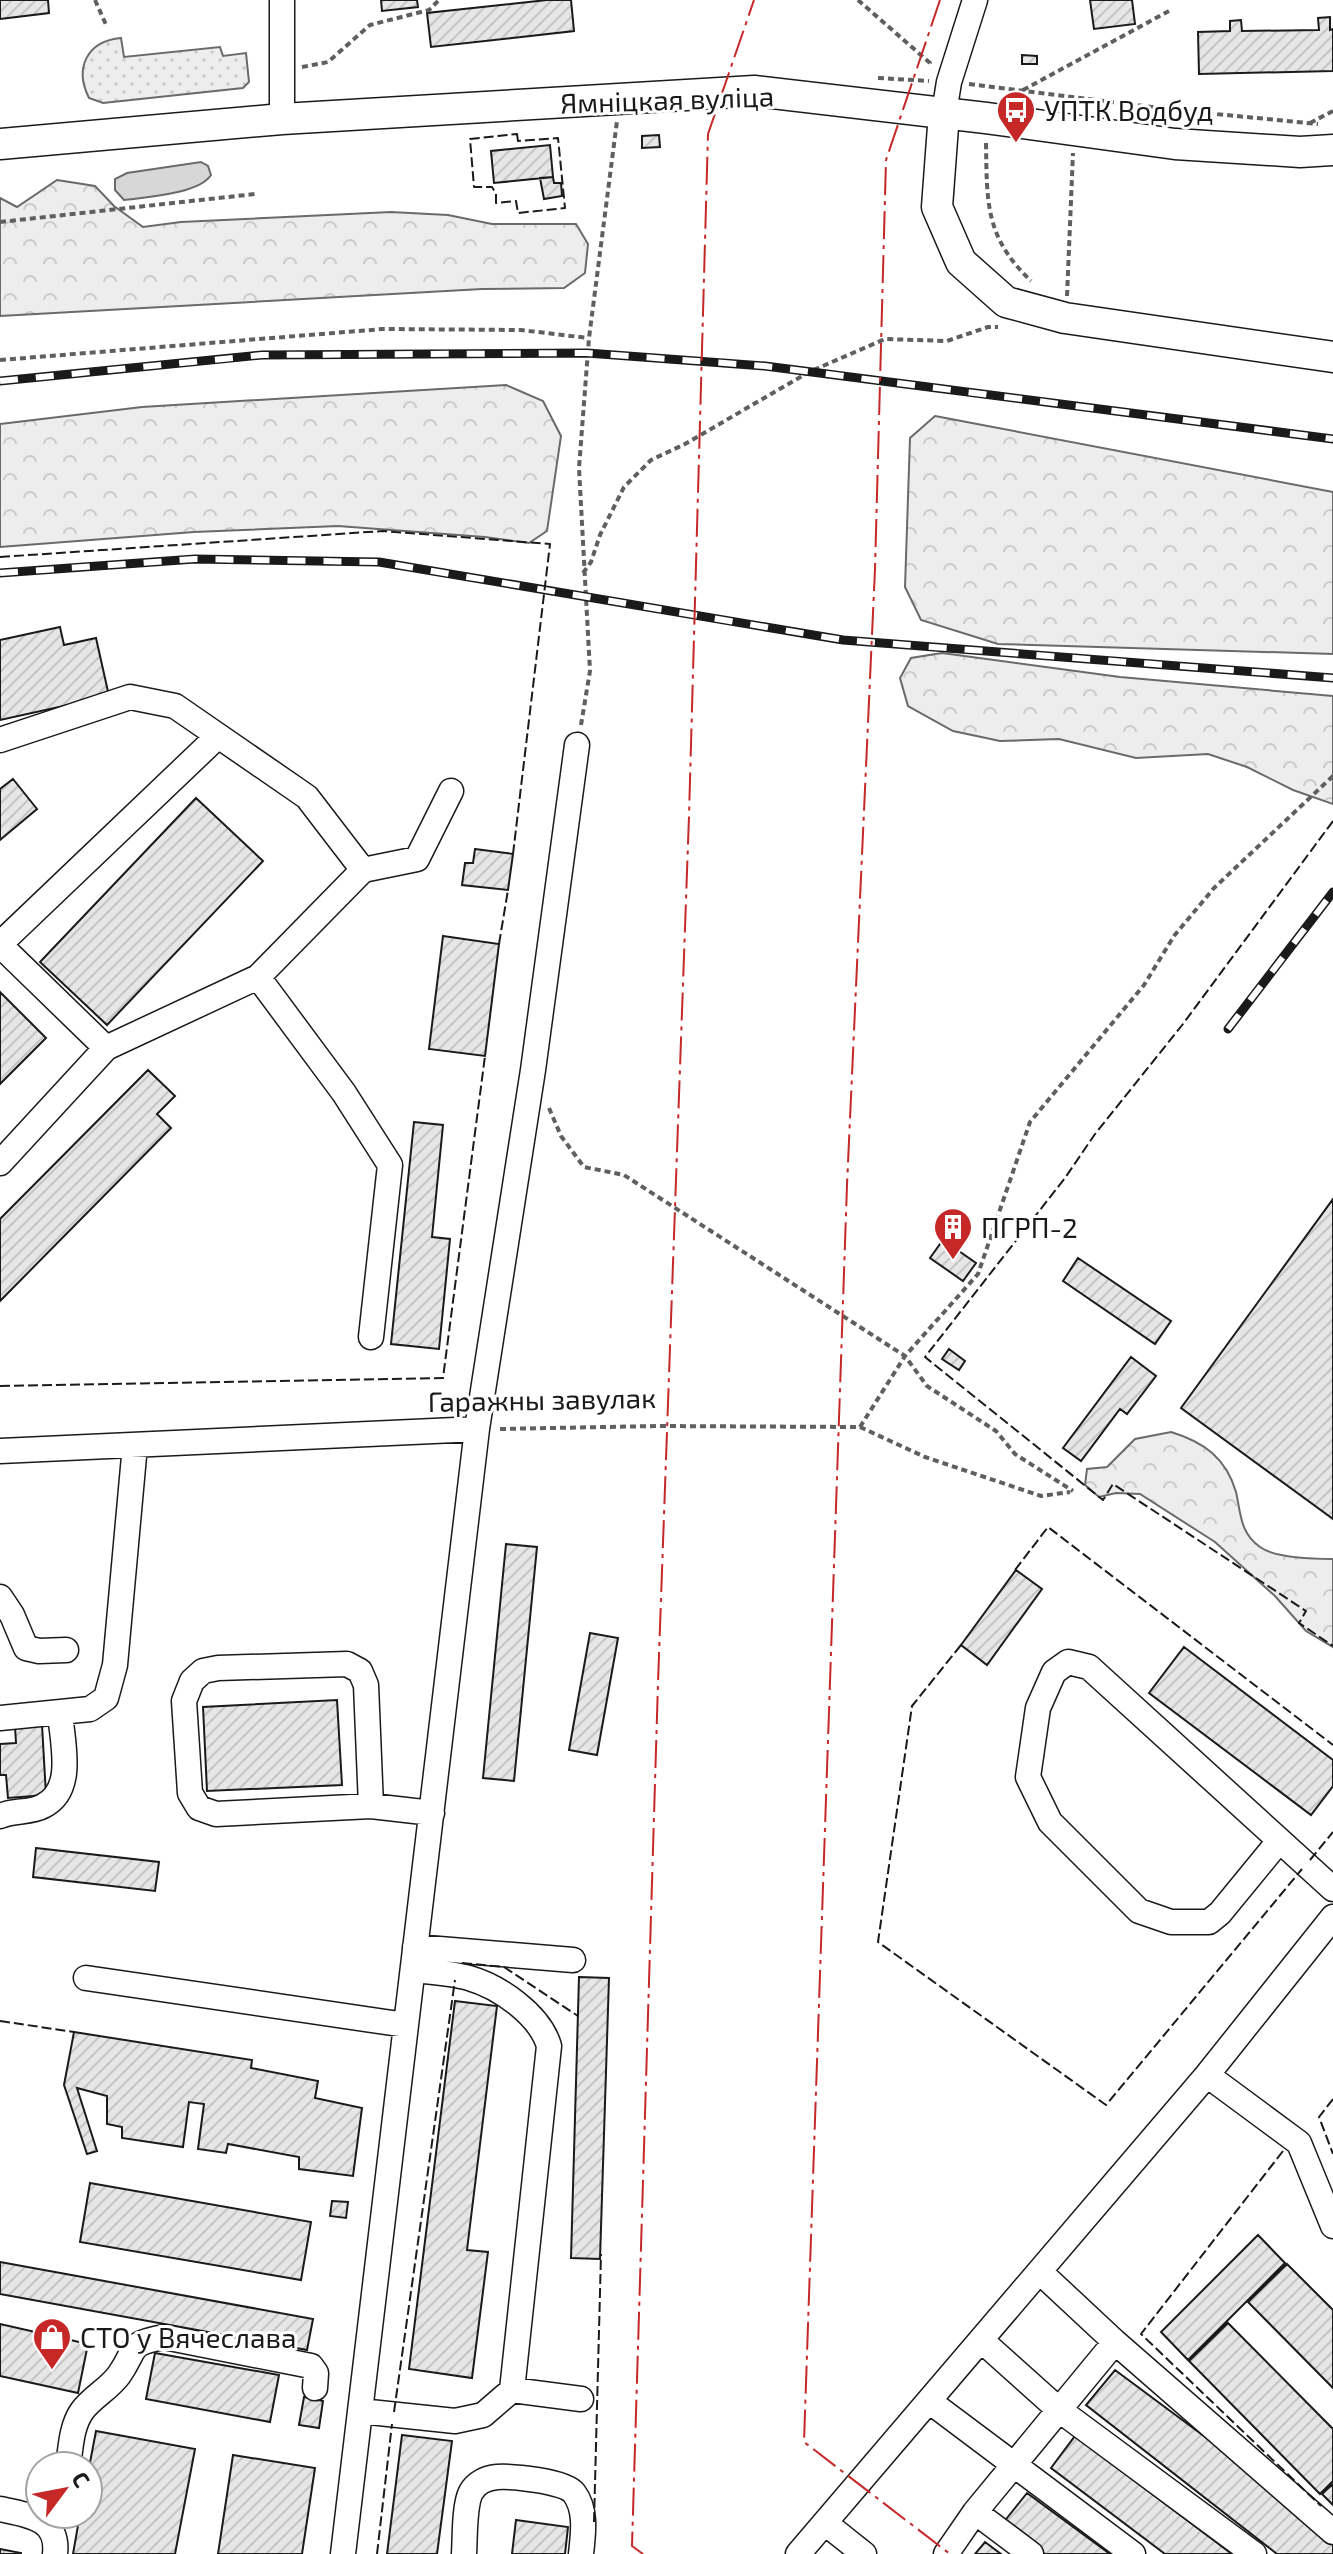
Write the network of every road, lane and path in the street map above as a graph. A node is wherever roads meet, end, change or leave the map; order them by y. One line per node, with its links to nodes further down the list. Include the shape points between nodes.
1 (95, 0): 7 (path)
2 (282, 0): 16 (street)
3 (439, 0): 8 (path, via 429,10 370,25 328,62)
4 (858, 0): 9 (path, via 930,63)
5 (975, 0): 14 (street)
6 (1169, 11): 11 (path)
7 (107, 27)
8 (296, 69)
9 (925, 81)
10 (986, 85): 15 (path)
11 (1023, 90)
12 (619, 99): 14 (main road, Ямніцкая вуліца, via 754,91); 16 (main road, Ямніцкая вуліца); 26 (path)
13 (1333, 111): 17 (path)
14 (944, 113): 15 (main road, Ямніцкая вуліца); 27 (main road, via 937,207 961,262 1006,302 1065,318)
15 (986, 118): 18 (main road, Ямніцкая вуліца); 23 (path, via 987,203 999,244 1029,280)
16 (282, 119): 19 (main road, Ямніцкая вуліца)
17 (1309, 123)
18 (1074, 130): 20 (main road, Ямніцкая вуліца, via 1175,144); 24 (path, via 1067,302)
19 (0, 144)
20 (1333, 150)
21 (255, 194): 22 (path)
22 (0, 222)
23 (1042, 287)
24 (1054, 295)
25 (1003, 327): 29 (path, via 947,341 885,339 809,372 651,460 624,487)
26 (589, 338): 28 (path, via 521,330 383,329); 29 (path, via 579,468)
27 (1333, 357)
28 (0, 360)
29 (583, 573): 32 (path, via 590,671)
30 (218, 736): 31 (street, via 175,706 130,697); 35 (street, via 307,797); 36 (street)
31 (0, 740)
32 (577, 745): 39 (street)
33 (1333, 776): 42 (path, via 1214,888 1174,936 1144,985 1030,1122 978,1274)
34 (451, 791): 35 (street, via 417,859)
35 (363, 870): 37 (street)
36 (0, 945): 38 (street)
37 (258, 977): 38 (street); 41 (street, via 390,1165)
38 (106, 1048): 40 (street)
39 (533, 1070): 42 (path, via 561,1136 584,1167 624,1175); 44 (street)
40 (0, 1163)
41 (371, 1337)
42 (905, 1356): 43 (path); 43 (path, Гаражны завулак, via 927,1386 1073,1491 1041,1496 925,1457)
43 (860, 1427): 44 (path, Гаражны завулак)
44 (477, 1429): 45 (street, Гаражны завулак); 52 (street)
45 (135, 1445): 46 (street, Гаражны завулак); 49 (street, via 115,1665 106,1698 90,1709)
46 (0, 1451)
47 (0, 1597): 48 (street, via 26,1648)
48 (66, 1650)
49 (60, 1712): 50 (street); 53 (street, via 64,1775 59,1793 42,1807)
50 (0, 1718)
51 (371, 1806): 51 (street, via 216,1814 199,1808 190,1793 184,1701 192,1681 203,1671 218,1668 347,1664 360,1671 366,1685); 52 (street)
52 (432, 1813): 57 (street)
53 (0, 1816)
54 (1279, 1841): 54 (street, via 1089,1667 1068,1662 1054,1672 1038,1708 1028,1777 1050,1822 1139,1911 1171,1922 1209,1922); 55 (street)
55 (1333, 1889)
56 (1333, 1917): 61 (street)
57 (414, 1959): 58 (street); 60 (street); 67 (street, via 503,1994 531,2017 549,2046)
58 (573, 1960)
59 (86, 1978): 60 (street)
60 (406, 2025): 71 (street)
61 (1207, 2075): 62 (street, via 1299,2143); 63 (street)
62 (1333, 2226)
63 (1040, 2272): 64 (street); 65 (street)
64 (981, 2340): 69 (street); 70 (street)
65 (1115, 2342): 70 (street); 77 (street)
66 (315, 2388): 72 (street, via 311,2366 164,2337 140,2341 120,2374 83,2409)
67 (512, 2390): 68 (street); 71 (street, via 483,2415 455,2421)
68 (581, 2399)
69 (929, 2401): 73 (street); 76 (street)
70 (1058, 2409): 73 (street); 87 (street)
71 (360, 2411): 79 (street)
72 (70, 2450)
73 (1014, 2466): 75 (street); 86 (street)
74 (0, 2509): 78 (street, via 48,2525)
75 (975, 2512): 84 (street); 85 (street)
76 (825, 2523): 82 (street); 83 (street)
77 (1333, 2532)
78 (55, 2547)
79 (343, 2554)
80 (464, 2554): 81 (street, via 470,2494 480,2481 497,2477 559,2484 574,2492 584,2532)
81 (581, 2554)
82 (798, 2554)
83 (864, 2554)
84 (946, 2554)
85 (1031, 2554)
86 (1133, 2554)
87 (1254, 2554)

